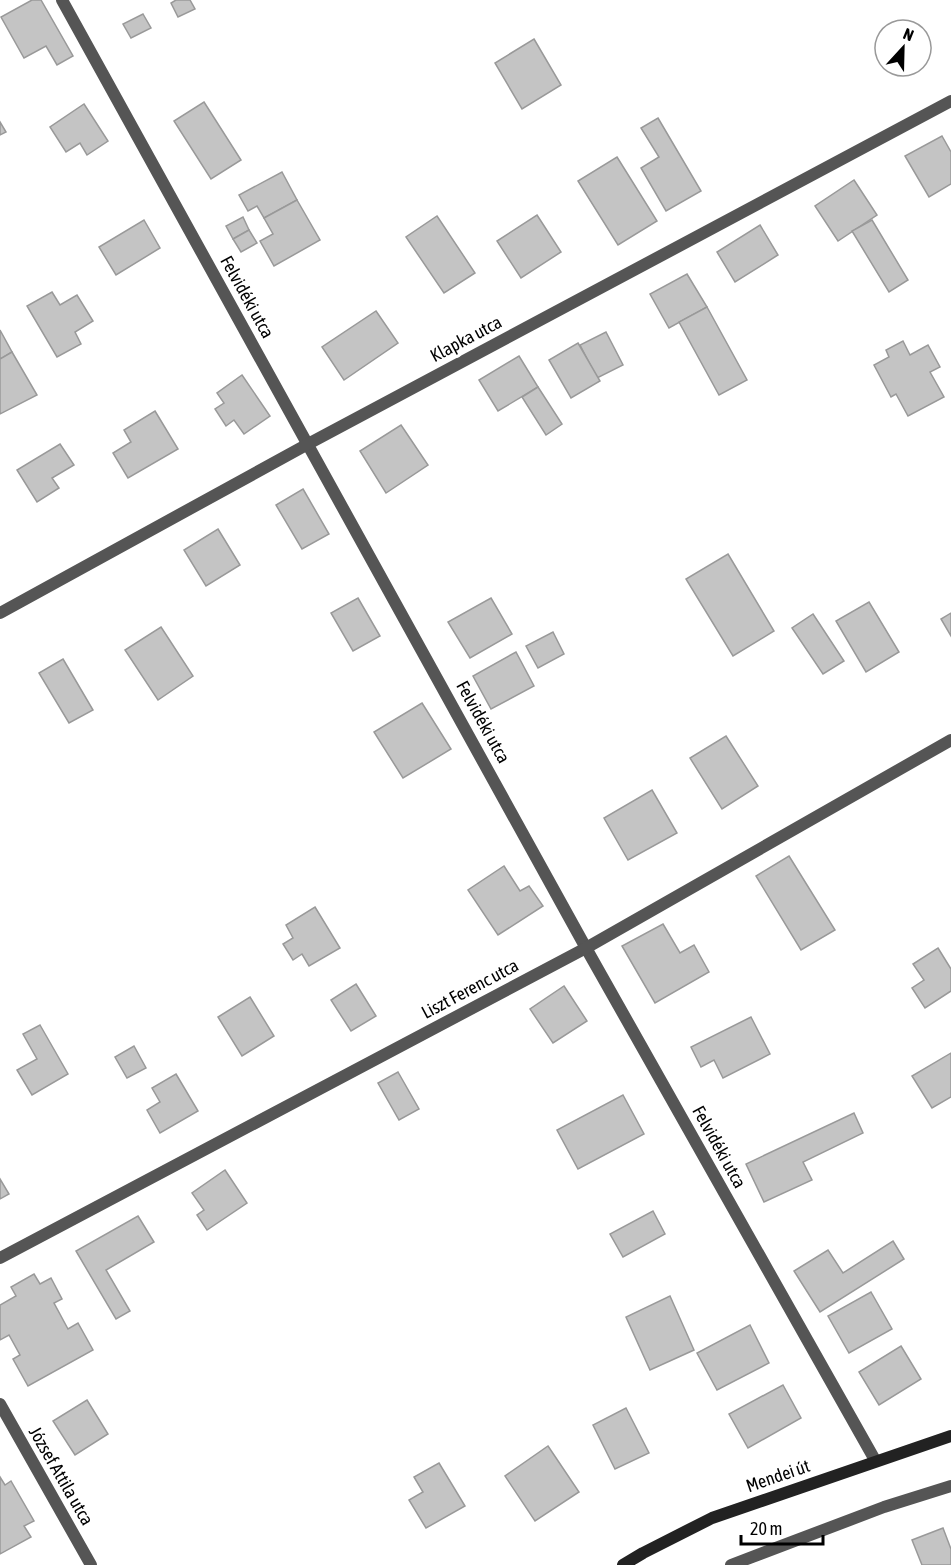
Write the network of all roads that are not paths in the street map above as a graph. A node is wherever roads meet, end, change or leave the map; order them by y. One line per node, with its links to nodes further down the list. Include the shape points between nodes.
1 (62, 0): 3 (street, Felvidéki utca)
2 (951, 101): 3 (street, Klapka utca)
3 (308, 444): 4 (street, Klapka utca); 6 (street, Felvidéki utca)
4 (0, 613)
5 (951, 740): 6 (street, Liszt Ferenc utca)
6 (586, 948): 7 (street, Liszt Ferenc utca); 10 (street, Felvidéki utca)
7 (0, 1257)
8 (0, 1404): 12 (street, József Attila utca)
9 (951, 1436): 10 (main road, Mendei út)
10 (875, 1460): 13 (main road, Mendei út, via 712,1518)
11 (951, 1486): 14 (street)
12 (91, 1565)
13 (623, 1565)
14 (731, 1565)

